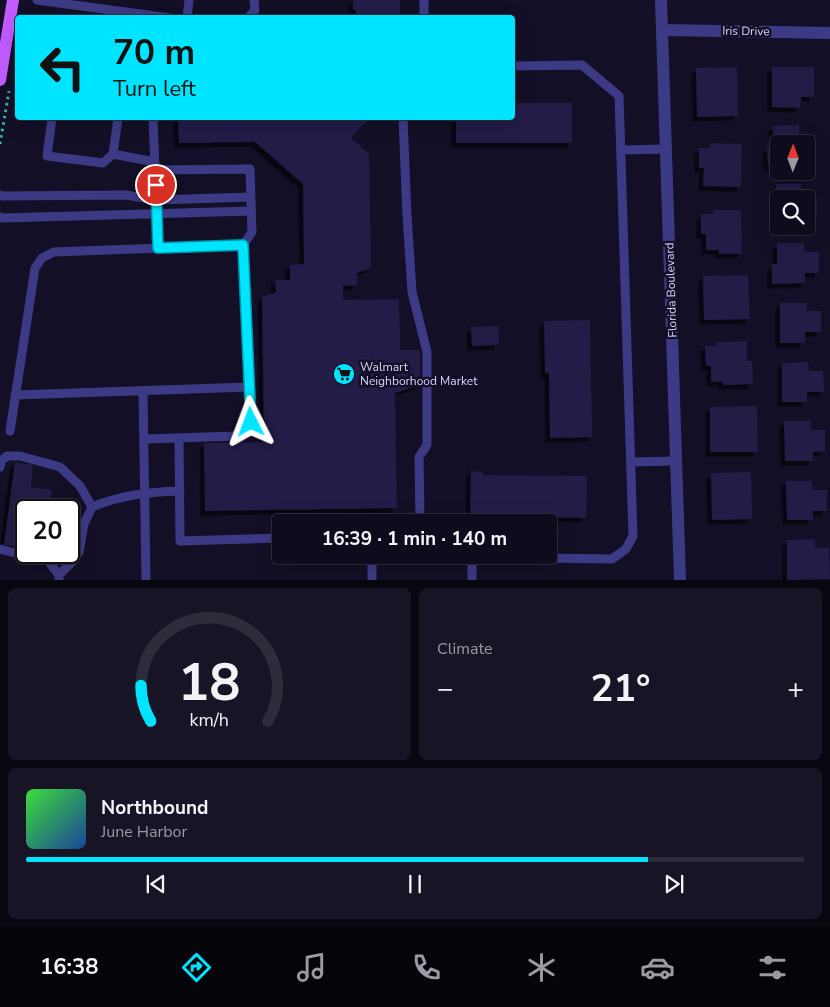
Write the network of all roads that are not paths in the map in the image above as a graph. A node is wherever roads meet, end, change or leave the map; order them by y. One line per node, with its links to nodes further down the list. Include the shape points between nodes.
1 (13, 0): 14 (main road)
2 (37, 0): 7 (lane)
3 (189, 0): 8 (lane)
4 (254, 0): 9 (lane, via 255,10)
5 (424, 0): 10 (lane)
6 (661, 0): 11 (street, Florida Boulevard)
7 (148, 15)
8 (187, 15)
9 (251, 15)
10 (424, 15)
11 (662, 30): 12 (street, Iris Drive); 19 (street, Florida Boulevard)
12 (830, 33)
13 (515, 66): 20 (lane, via 582,65 619,96)
14 (0, 80)
15 (52, 120): 21 (lane, via 46,156 103,163)
16 (118, 120): 21 (lane)
17 (153, 120): 22 (lane)
18 (403, 120): 43 (lane, via 412,292 427,352 427,445 419,457)
19 (666, 149): 20 (lane); 37 (street, Florida Boulevard)
20 (621, 150): 38 (lane)
21 (112, 154): 22 (lane)
22 (155, 166): 24 (lane, via 250,169); 25 (lane)
23 (0, 195): 25 (lane, via 126,195)
24 (251, 197): 25 (lane); 26 (lane)
25 (156, 200): 27 (lane)
26 (251, 211): 27 (lane); 29 (lane, via 252,232)
27 (157, 213): 28 (lane); 30 (lane)
28 (0, 217)
29 (243, 245): 30 (lane); 31 (lane)
30 (158, 248): 33 (lane, via 54,252 42,258 34,268)
31 (249, 387): 32 (lane); 35 (lane, via 251,422 248,430 237,436)
32 (143, 392): 33 (lane); 36 (lane)
33 (15, 395): 34 (lane)
34 (10, 431)
35 (179, 438): 36 (lane); 40 (lane)
36 (144, 439): 41 (lane)
37 (676, 461): 38 (lane); 51 (street, Florida Boulevard)
38 (631, 462): 50 (lane, via 633,536 626,549 612,559 472,557)
39 (0, 467): 42 (lane, via 7,456 20,456 60,467 80,486)
40 (180, 491): 41 (lane); 44 (lane, via 180,541)
41 (145, 493): 42 (lane); 48 (lane)
42 (92, 507): 47 (lane, via 84,524 79,552)
43 (420, 514)
44 (272, 538)
45 (0, 550): 47 (lane, via 48,561)
46 (372, 564): 49 (lane)
47 (59, 578)
48 (146, 580)
49 (372, 580)
50 (472, 580)
51 (680, 580)

